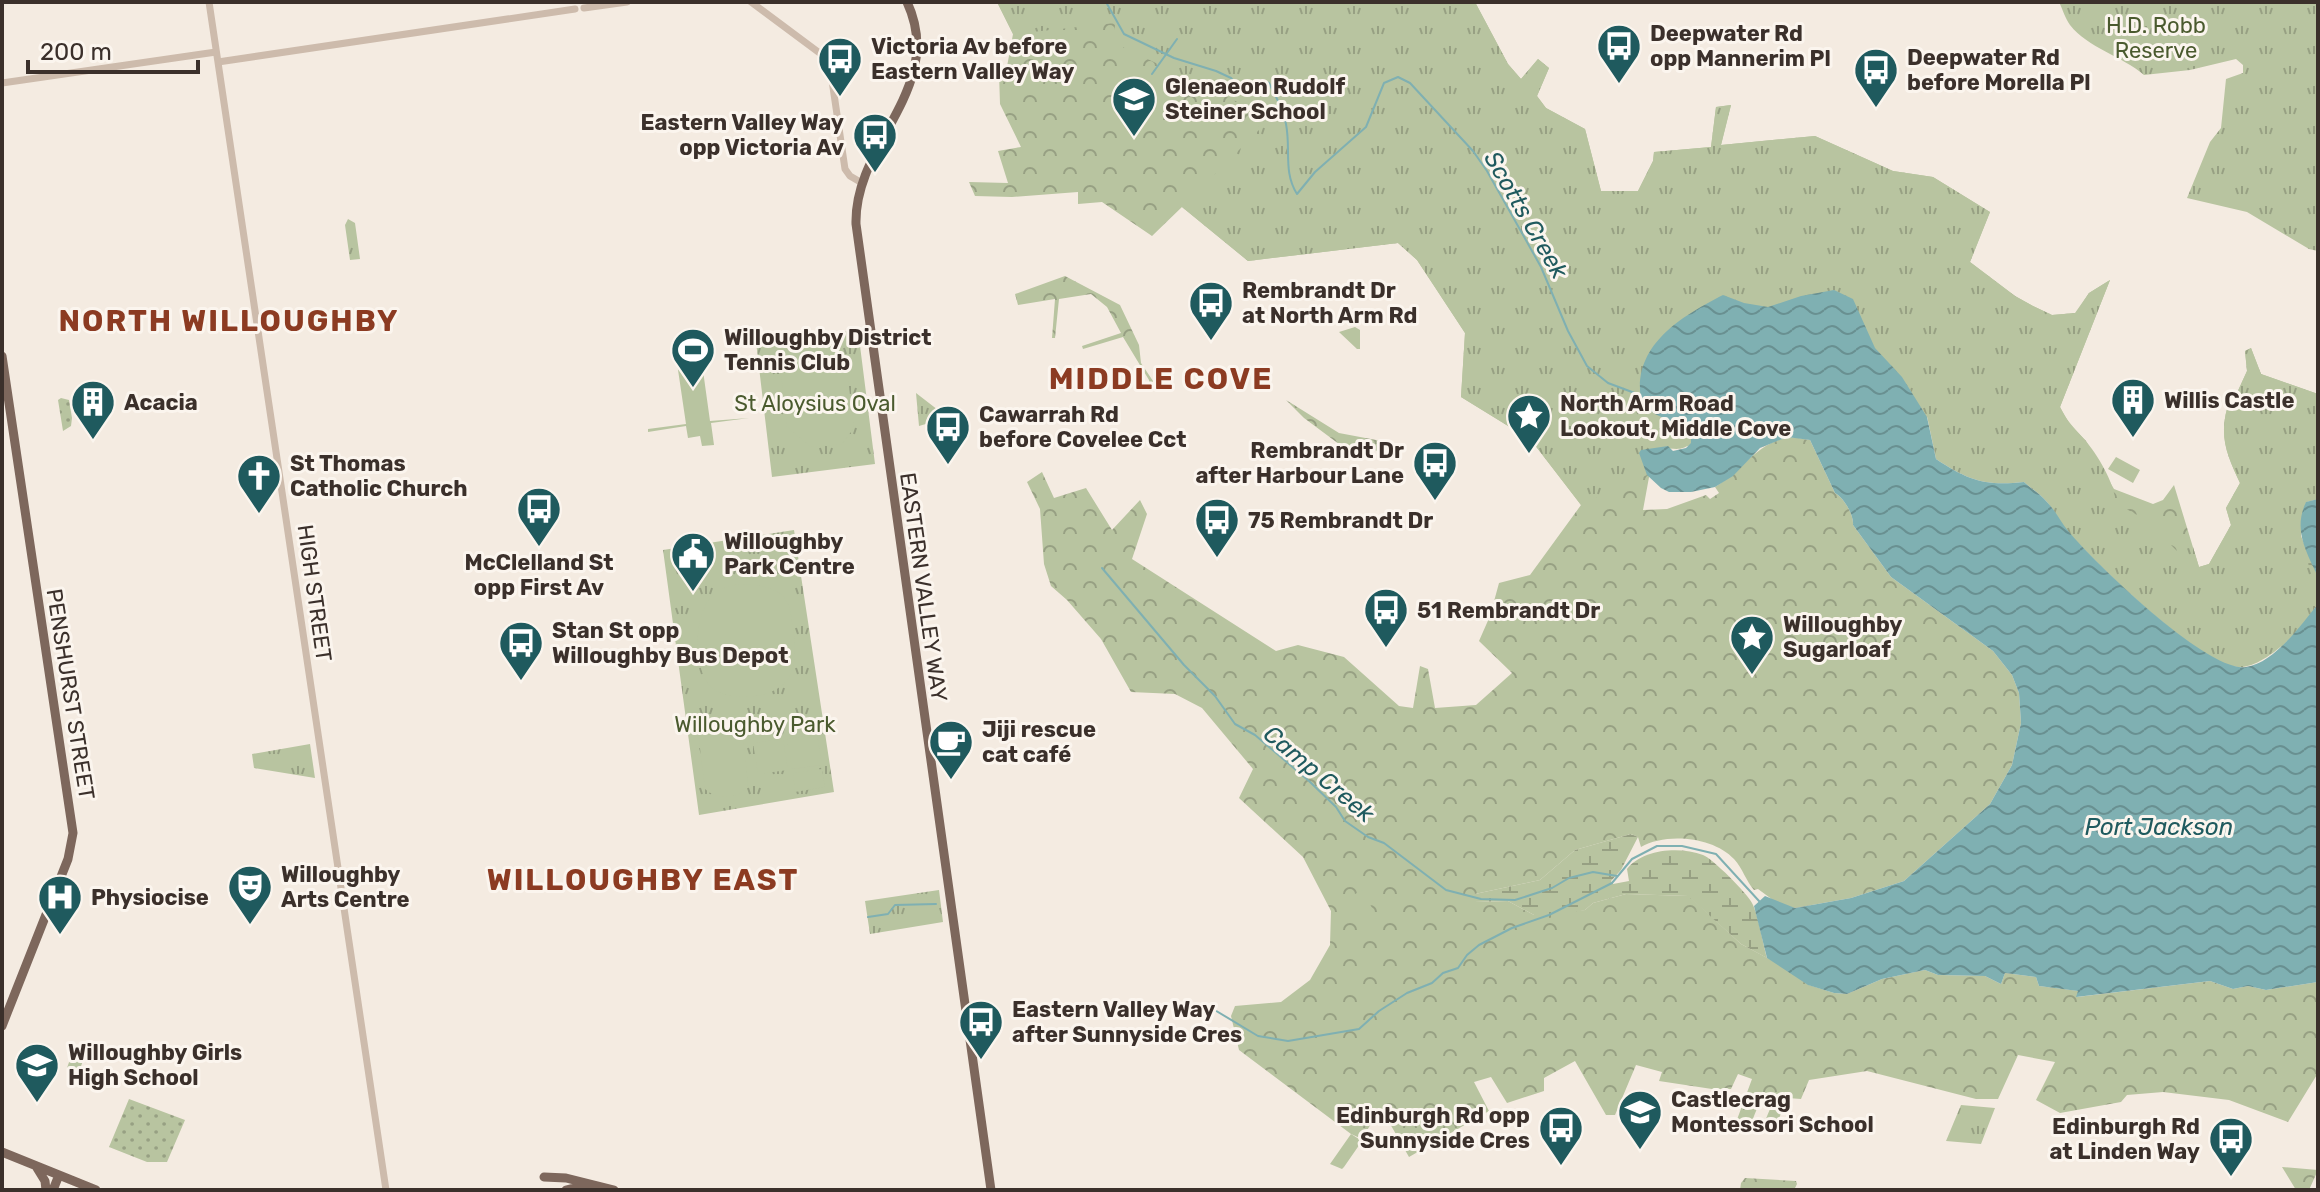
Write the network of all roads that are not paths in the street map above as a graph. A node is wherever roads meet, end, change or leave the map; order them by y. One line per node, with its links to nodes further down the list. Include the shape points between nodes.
1 (209, 2): 5 (street, HIGH STREET)
2 (627, 2): 6 (street, via 584,8 578,4 575,9)
3 (751, 2): 8 (street, via 829,60 845,169)
4 (907, 2): 8 (main road, EASTERN VALLEY WAY, via 917,30 915,68)
5 (216, 52): 6 (street, HIGH STREET); 7 (street)
6 (218, 62): 19 (street, HIGH STREET)
7 (2, 83)
8 (862, 183): 21 (main road, EASTERN VALLEY WAY, via 856,214 859,253)
9 (2, 356): 10 (main road, PENSHURST STREET, via 73,833 68,859)
10 (2, 1026)
11 (2, 1152): 12 (main road)
12 (32, 1164): 13 (main road); 16 (main road)
13 (59, 1175): 17 (main road); 18 (main road)
14 (555, 1180): 15 (main road)
15 (573, 1186): 20 (main road)
16 (46, 1190)
17 (53, 1190)
18 (96, 1190)
19 (386, 1190)
20 (614, 1190)
21 (991, 1190)

